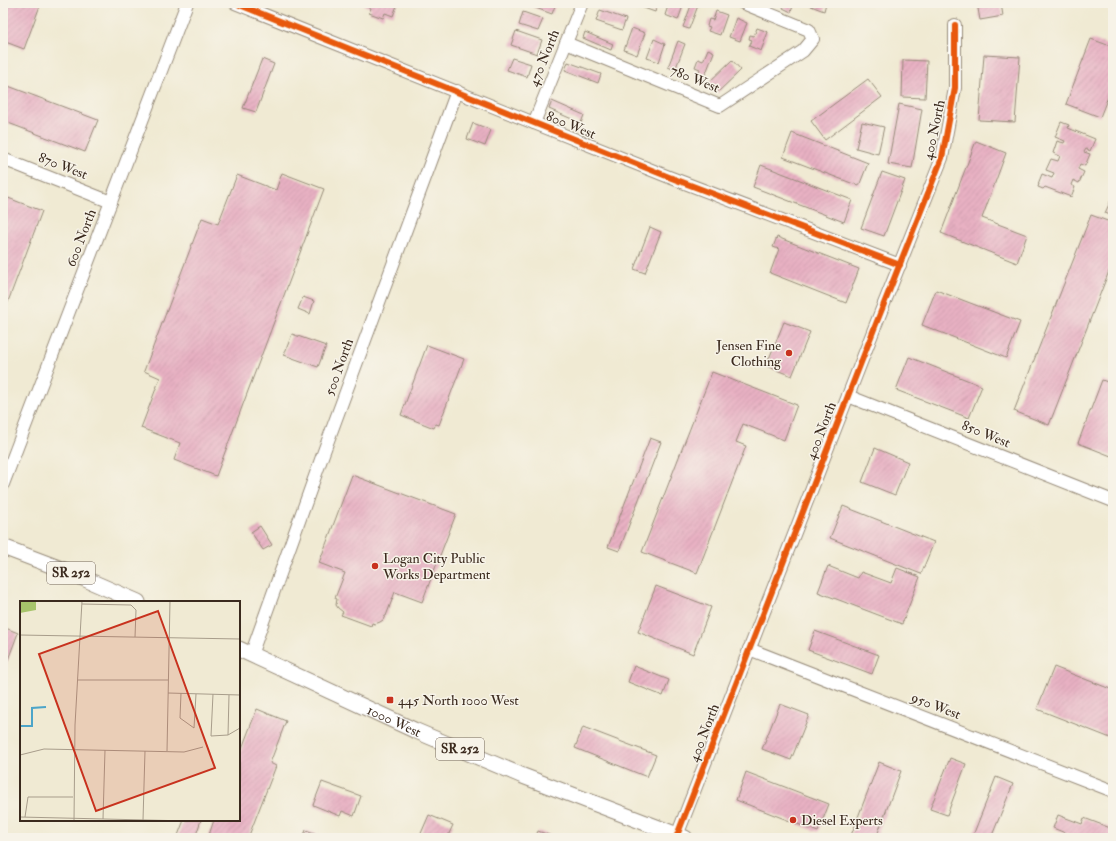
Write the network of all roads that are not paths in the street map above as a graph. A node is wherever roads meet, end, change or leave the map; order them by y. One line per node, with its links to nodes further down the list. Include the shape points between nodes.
1 (187, 3): 10 (street, 600 North)
2 (235, 3): 7 (street, 800 West)
3 (582, 3): 6 (street, 470 North)
4 (743, 3): 6 (street, 780 West, via 809,30 813,39 803,51 720,106)
5 (955, 25): 11 (street, 400 North, via 955,88 942,158)
6 (566, 43): 8 (street, 470 North)
7 (457, 91): 8 (street, 800 West); 18 (street, 500 North, via 323,454)
8 (534, 123): 11 (street, 800 West)
9 (3, 160): 10 (street, 870 West)
10 (111, 202): 13 (street, 600 North)
11 (900, 265): 12 (street, 400 North)
12 (848, 396): 14 (street, 850 West); 17 (street, 400 North)
13 (3, 484)
14 (1113, 501)
15 (3, 547): 16 (main road, SR 252)
16 (136, 601)
17 (749, 649): 19 (street, 950 West); 20 (street, 400 North)
18 (245, 652): 20 (main road, 1000 West / SR 252, via 414,730)
19 (1113, 792)
20 (679, 837)

